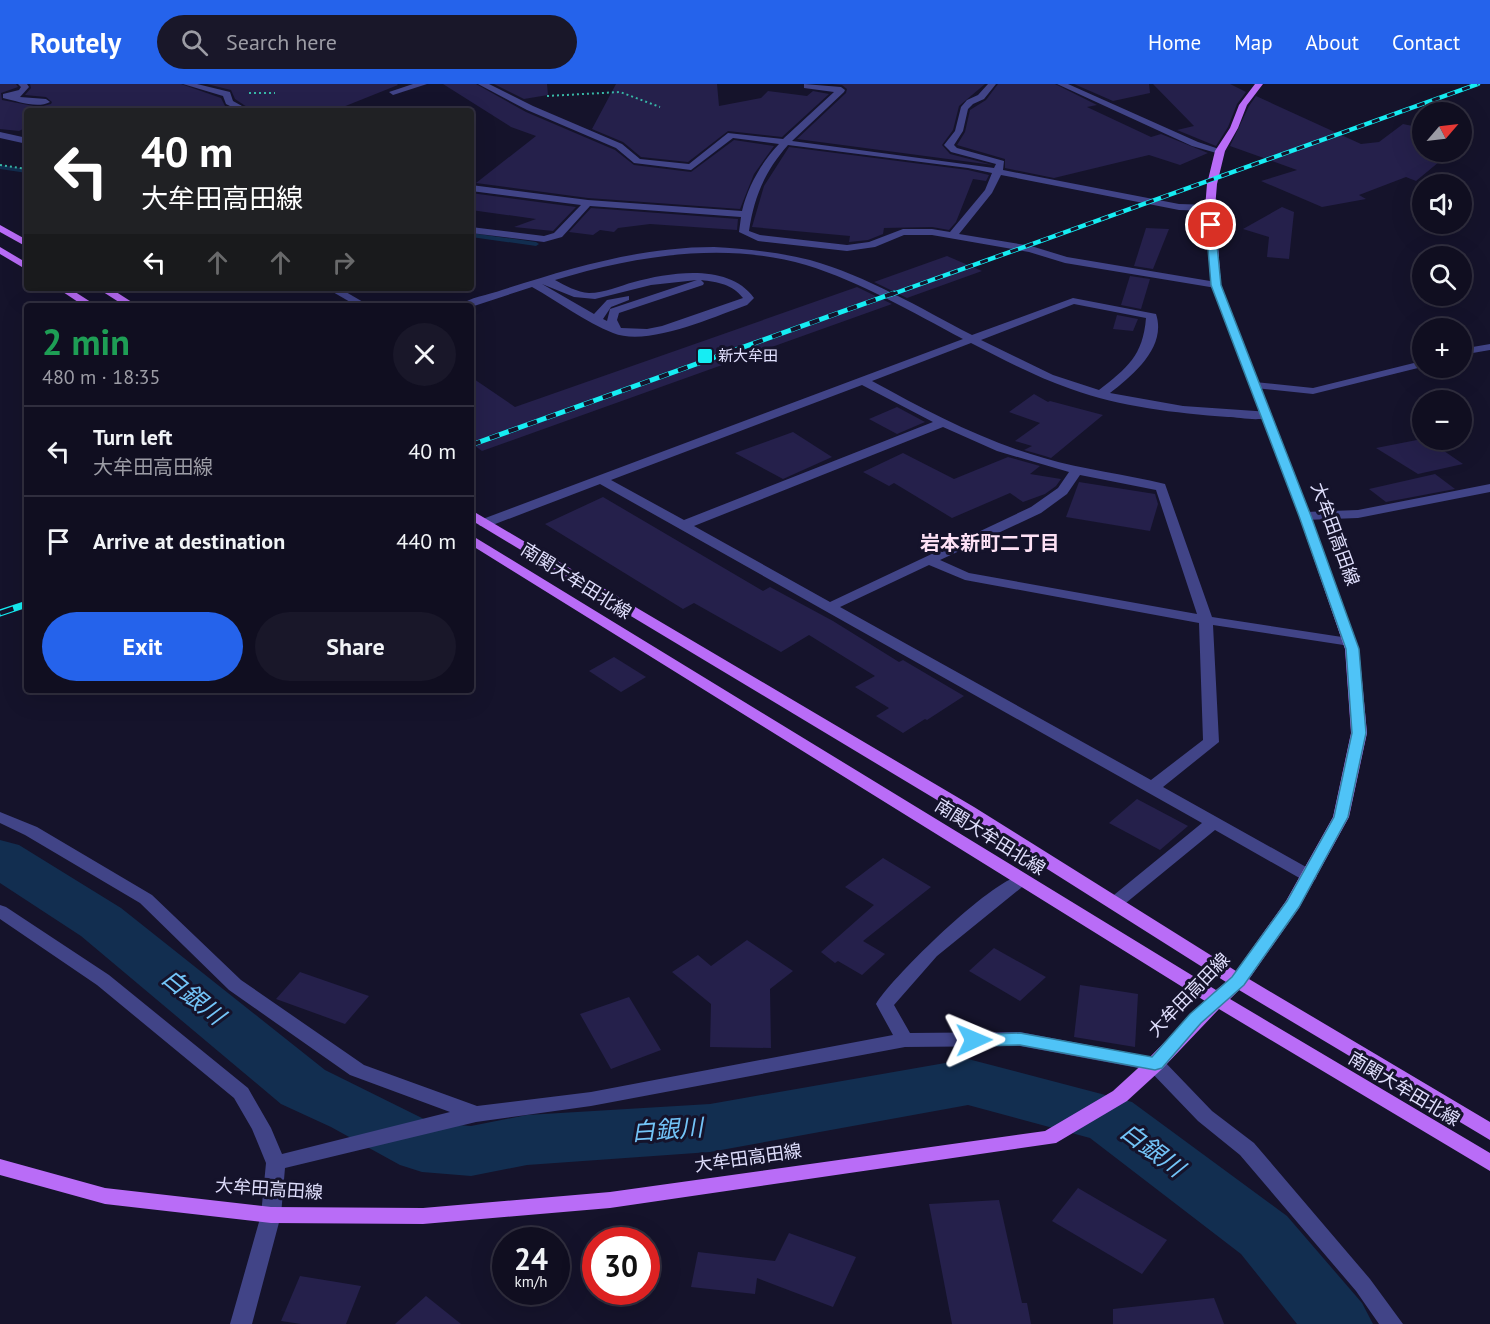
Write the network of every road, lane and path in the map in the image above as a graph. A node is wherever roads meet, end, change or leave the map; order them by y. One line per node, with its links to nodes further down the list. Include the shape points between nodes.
1 (22, 84): 10 (street, via 25,87 16,96)
2 (188, 84): 14 (street, via 227,94 229,102)
3 (423, 84): 9 (street)
4 (482, 84): 11 (street)
5 (992, 84): 21 (street, via 964,109 959,131 949,145 954,150 996,160 1001,163)
6 (1061, 84): 18 (street, via 1195,144)
7 (1259, 84): 18 (main road, 大牟田高田線, via 1243,105)
8 (807, 86): 17 (street, via 841,90)
9 (393, 92)
10 (4, 96): 12 (street)
11 (508, 97): 13 (path, via 620,92); 17 (street, via 620,146 637,162 691,167 731,135)
12 (46, 102)
13 (660, 107)
14 (242, 108)
15 (0, 135): 16 (street)
16 (24, 140)
17 (784, 142): 21 (street); 25 (street, via 760,172)
18 (1220, 151): 24 (main road, 大牟田高田線)
19 (0, 165): 20 (path)
20 (24, 169)
21 (998, 171): 24 (street, via 1179,207); 28 (street, via 988,191)
22 (474, 188): 23 (street)
23 (588, 203): 25 (street); 27 (street, via 558,235 544,239)
24 (1210, 208): 36 (main road, 大牟田高田線)
25 (745, 214): 28 (street, via 744,232 758,238 847,248 871,245 903,232)
26 (0, 228): 29 (main road)
27 (474, 230)
28 (953, 235): 36 (street, via 1031,249 1065,260)
29 (24, 242)
30 (0, 250): 31 (main road)
31 (24, 265)
32 (684, 278): 33 (street); 34 (street, via 590,297 570,293); 44 (street, via 609,303 600,310)
33 (714, 278): 45 (street, via 614,311 612,320); 45 (street, via 736,285 749,298 649,333)
34 (546, 280): 35 (street); 46 (street, via 597,264 652,254 696,251 779,256 852,278)
35 (534, 284): 43 (street); 44 (street)
36 (1216, 285): 51 (main road, 大牟田高田線)
37 (67, 291): 40 (main road)
38 (107, 291): 41 (main road)
39 (337, 291): 42 (street)
40 (87, 303)
41 (128, 303)
42 (359, 303)
43 (474, 303)
44 (597, 320): 45 (street)
45 (617, 332)
46 (972, 338): 50 (street); 52 (street, via 1050,377); 52 (street, via 1072,301 1152,316 1147,351 1132,370)
47 (1490, 347): 48 (street)
48 (1472, 350)
49 (1412, 366): 51 (street, via 1313,391)
50 (862, 380): 54 (street); 56 (street)
51 (1255, 385): 53 (main road, 大牟田高田線)
52 (1101, 394): 53 (street, via 1199,412)
53 (1266, 415): 58 (main road, 大牟田高田線)
54 (941, 423): 55 (street, via 1004,449); 60 (street)
55 (1076, 471): 62 (street, via 1063,491 1036,510); 64 (street, via 1161,487)
56 (602, 479): 59 (street); 60 (street)
57 (1490, 488): 58 (street, via 1358,514)
58 (1305, 516): 65 (main road, 大牟田高田線)
59 (478, 518): 71 (main road, 南関大牟田北線)
60 (681, 526): 63 (street)
61 (474, 541): 70 (main road, 南関大牟田北線)
62 (928, 560): 63 (street); 64 (street, via 965,576)
63 (830, 607): 66 (street)
64 (1206, 620): 65 (street); 66 (street, via 1211,742)
65 (1350, 642): 69 (main road, 大牟田高田線, via 1359,733 1341,817)
66 (1151, 788): 68 (street)
67 (0, 817): 77 (street, via 146,899 235,985 357,1070)
68 (1214, 823): 69 (street); 71 (street)
69 (1309, 876): 73 (main road, 大牟田高田線)
70 (1021, 879): 74 (main road, 南関大牟田北線); 75 (street, via 945,937 900,983 885,1004)
71 (1115, 903): 73 (main road, 南関大牟田北線)
72 (0, 911): 79 (street, via 103,980 241,1093)
73 (1238, 981): 74 (main road, 大牟田高田線); 78 (main road, 南関大牟田北線)
74 (1216, 999): 76 (main road, 大牟田高田線); 80 (main road, 南関大牟田北線)
75 (905, 1040): 76 (street, via 1020,1039); 77 (street, via 591,1099)
76 (1155, 1064): 82 (main road, 大牟田高田線, via 1120,1096 1048,1138 610,1200 423,1216); 84 (street, via 1205,1116 1247,1149)
77 (476, 1114): 79 (street)
78 (1490, 1132)
79 (276, 1163): 82 (street)
80 (1490, 1163)
81 (0, 1167): 82 (main road, 大牟田高田線, via 105,1196)
82 (271, 1215): 83 (street)
83 (241, 1324)
84 (1392, 1324)

